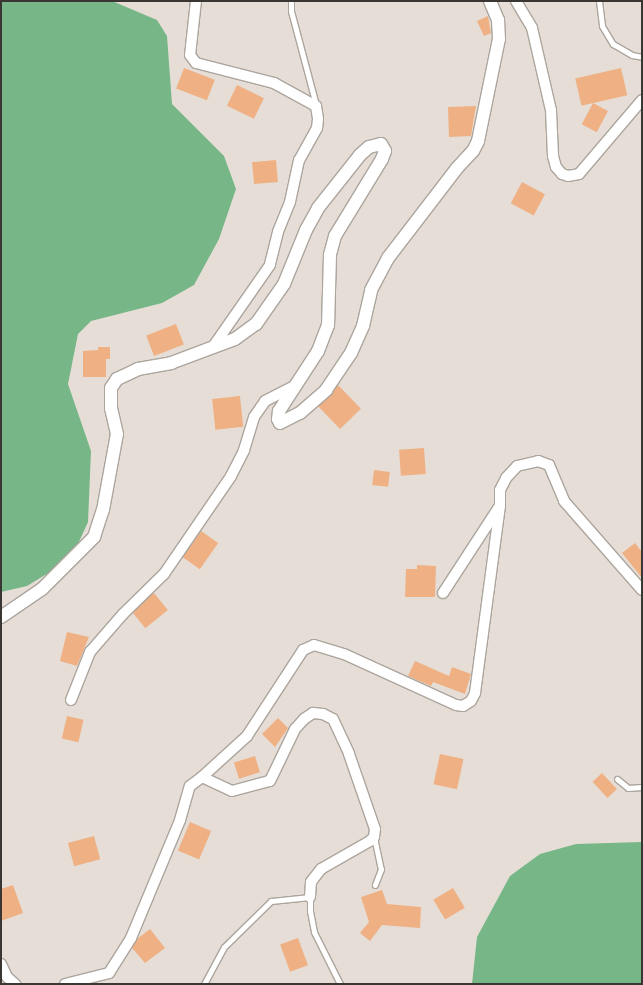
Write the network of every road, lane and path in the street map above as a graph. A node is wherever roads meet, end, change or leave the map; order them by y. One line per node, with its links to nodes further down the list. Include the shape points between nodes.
1 (196, 1): 8 (street, via 190,55 196,63 209,68 260,77)
2 (291, 1): 8 (lane, via 291,11)
3 (490, 1): 10 (street, via 498,20 499,39 478,141 388,258 371,290 363,326 351,353 326,390 300,413 280,423 279,411)
4 (516, 1): 7 (street, via 532,28 551,110 552,156 562,174 579,174)
5 (599, 1): 6 (lane, via 602,26 613,44 632,55)
6 (642, 57)
7 (642, 100)
8 (316, 106): 9 (street, via 317,128 300,160 270,265)
9 (212, 348): 10 (street, via 236,338 256,324 284,284 318,208 360,155 369,147 382,144 385,150 382,159 335,236 330,255 328,325 318,351); 14 (street, via 172,363 138,369 117,379 111,388 111,409 117,434 103,510 94,537 42,589)
10 (294, 386): 15 (street, via 265,401 254,417 244,450 231,476 164,574 123,614 90,652)
11 (500, 506): 12 (street, via 500,490 506,478 517,466 538,461 549,465 564,501); 13 (street); 16 (street, via 475,693 471,701 463,706 456,705 344,654 314,645 303,650 248,736)
12 (642, 590)
13 (442, 593)
14 (1, 617)
15 (71, 700)
16 (202, 777): 19 (street, via 232,791 270,781 295,729 304,718 314,713 323,714 333,719 349,754 375,829); 23 (street, via 190,786 151,894 131,938)
17 (617, 779): 18 (lane, via 628,788)
18 (642, 787)
19 (374, 837): 20 (lane, via 381,869); 21 (street, via 321,869 312,882)
20 (375, 885)
21 (310, 897): 27 (lane, via 271,901 224,947); 28 (lane, via 314,932)
22 (1, 964): 24 (street, via 7,977)
23 (109, 973): 25 (street); 26 (street)
24 (15, 984)
25 (65, 984)
26 (95, 984)
27 (204, 984)
28 (340, 984)

